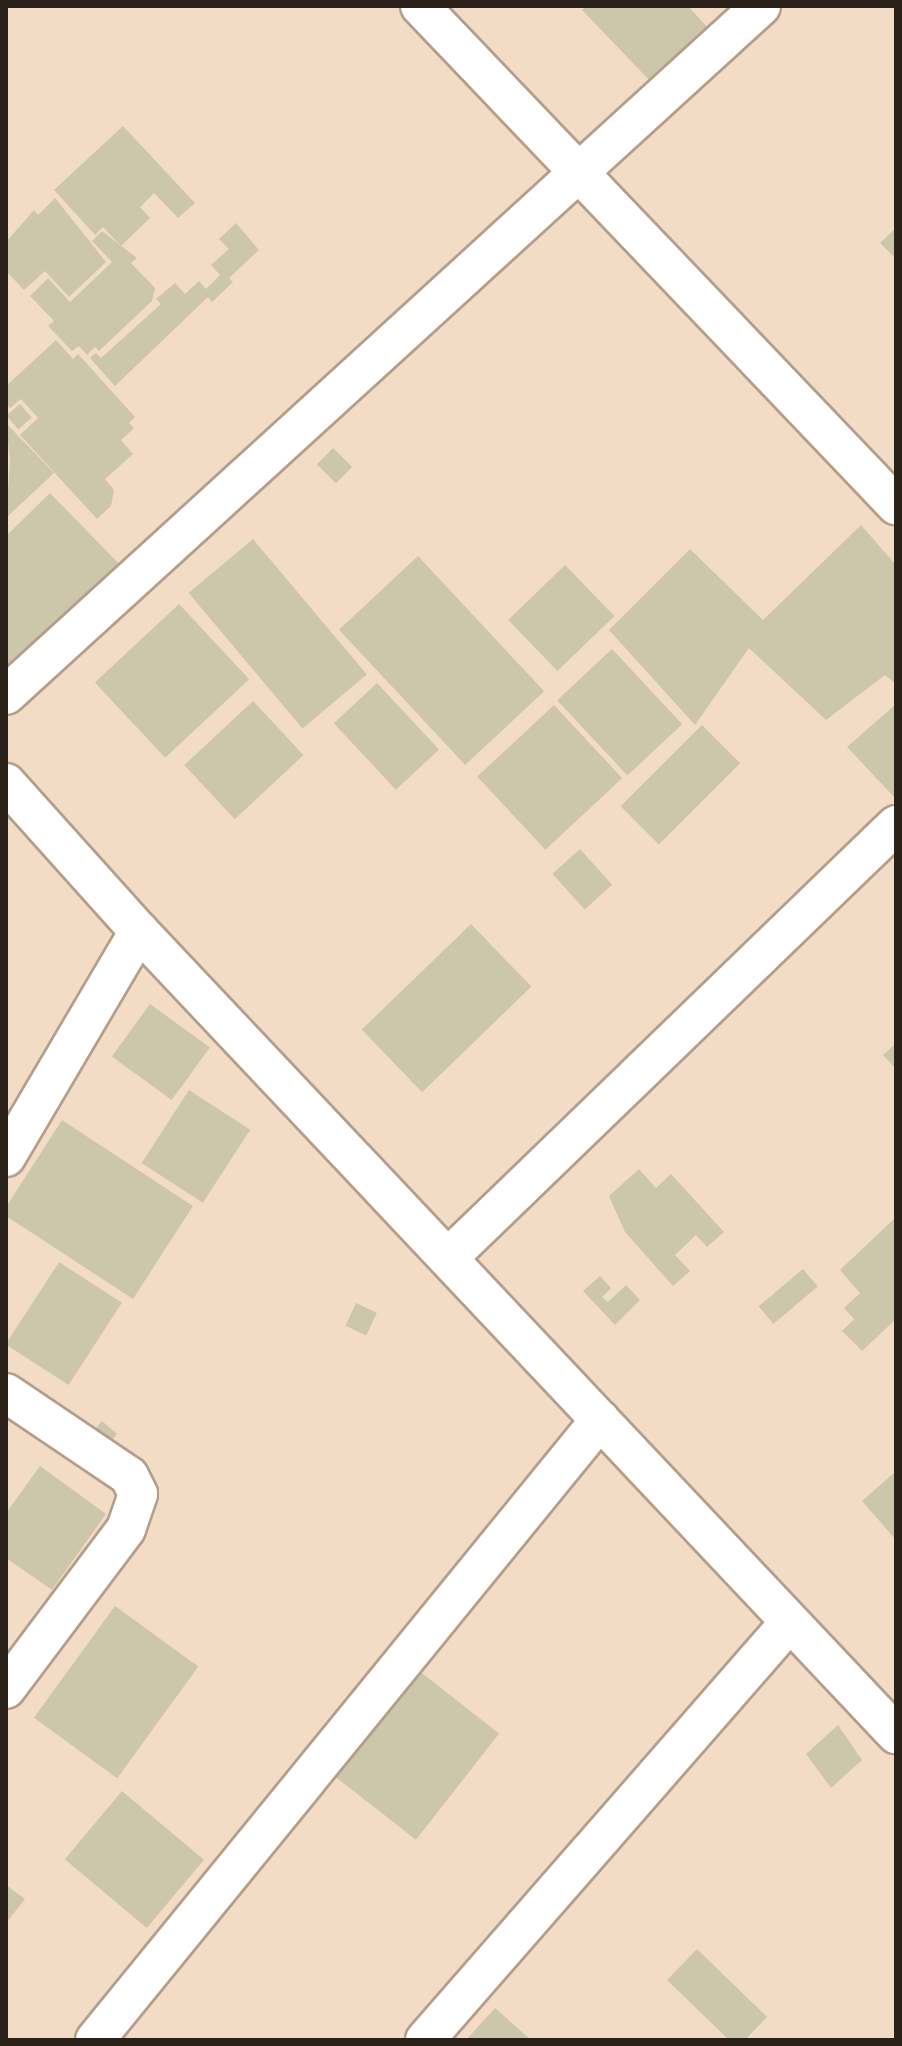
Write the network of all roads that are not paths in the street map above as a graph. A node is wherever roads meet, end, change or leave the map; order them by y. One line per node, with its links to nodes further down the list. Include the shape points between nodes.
1 (420, 6): 3 (street)
2 (761, 6): 3 (street)
3 (584, 173): 4 (street); 5 (street)
4 (896, 505)
5 (6, 695)
6 (6, 783): 8 (street)
7 (896, 825): 10 (street)
8 (139, 931): 9 (street); 10 (street)
9 (6, 1157)
10 (448, 1258): 12 (street)
11 (6, 1393): 14 (street, via 129,1476 138,1494 126,1529)
12 (600, 1420): 13 (street); 16 (street)
13 (789, 1623): 15 (street); 17 (street)
14 (6, 1689)
15 (896, 1734)
16 (95, 2040)
17 (425, 2040)

